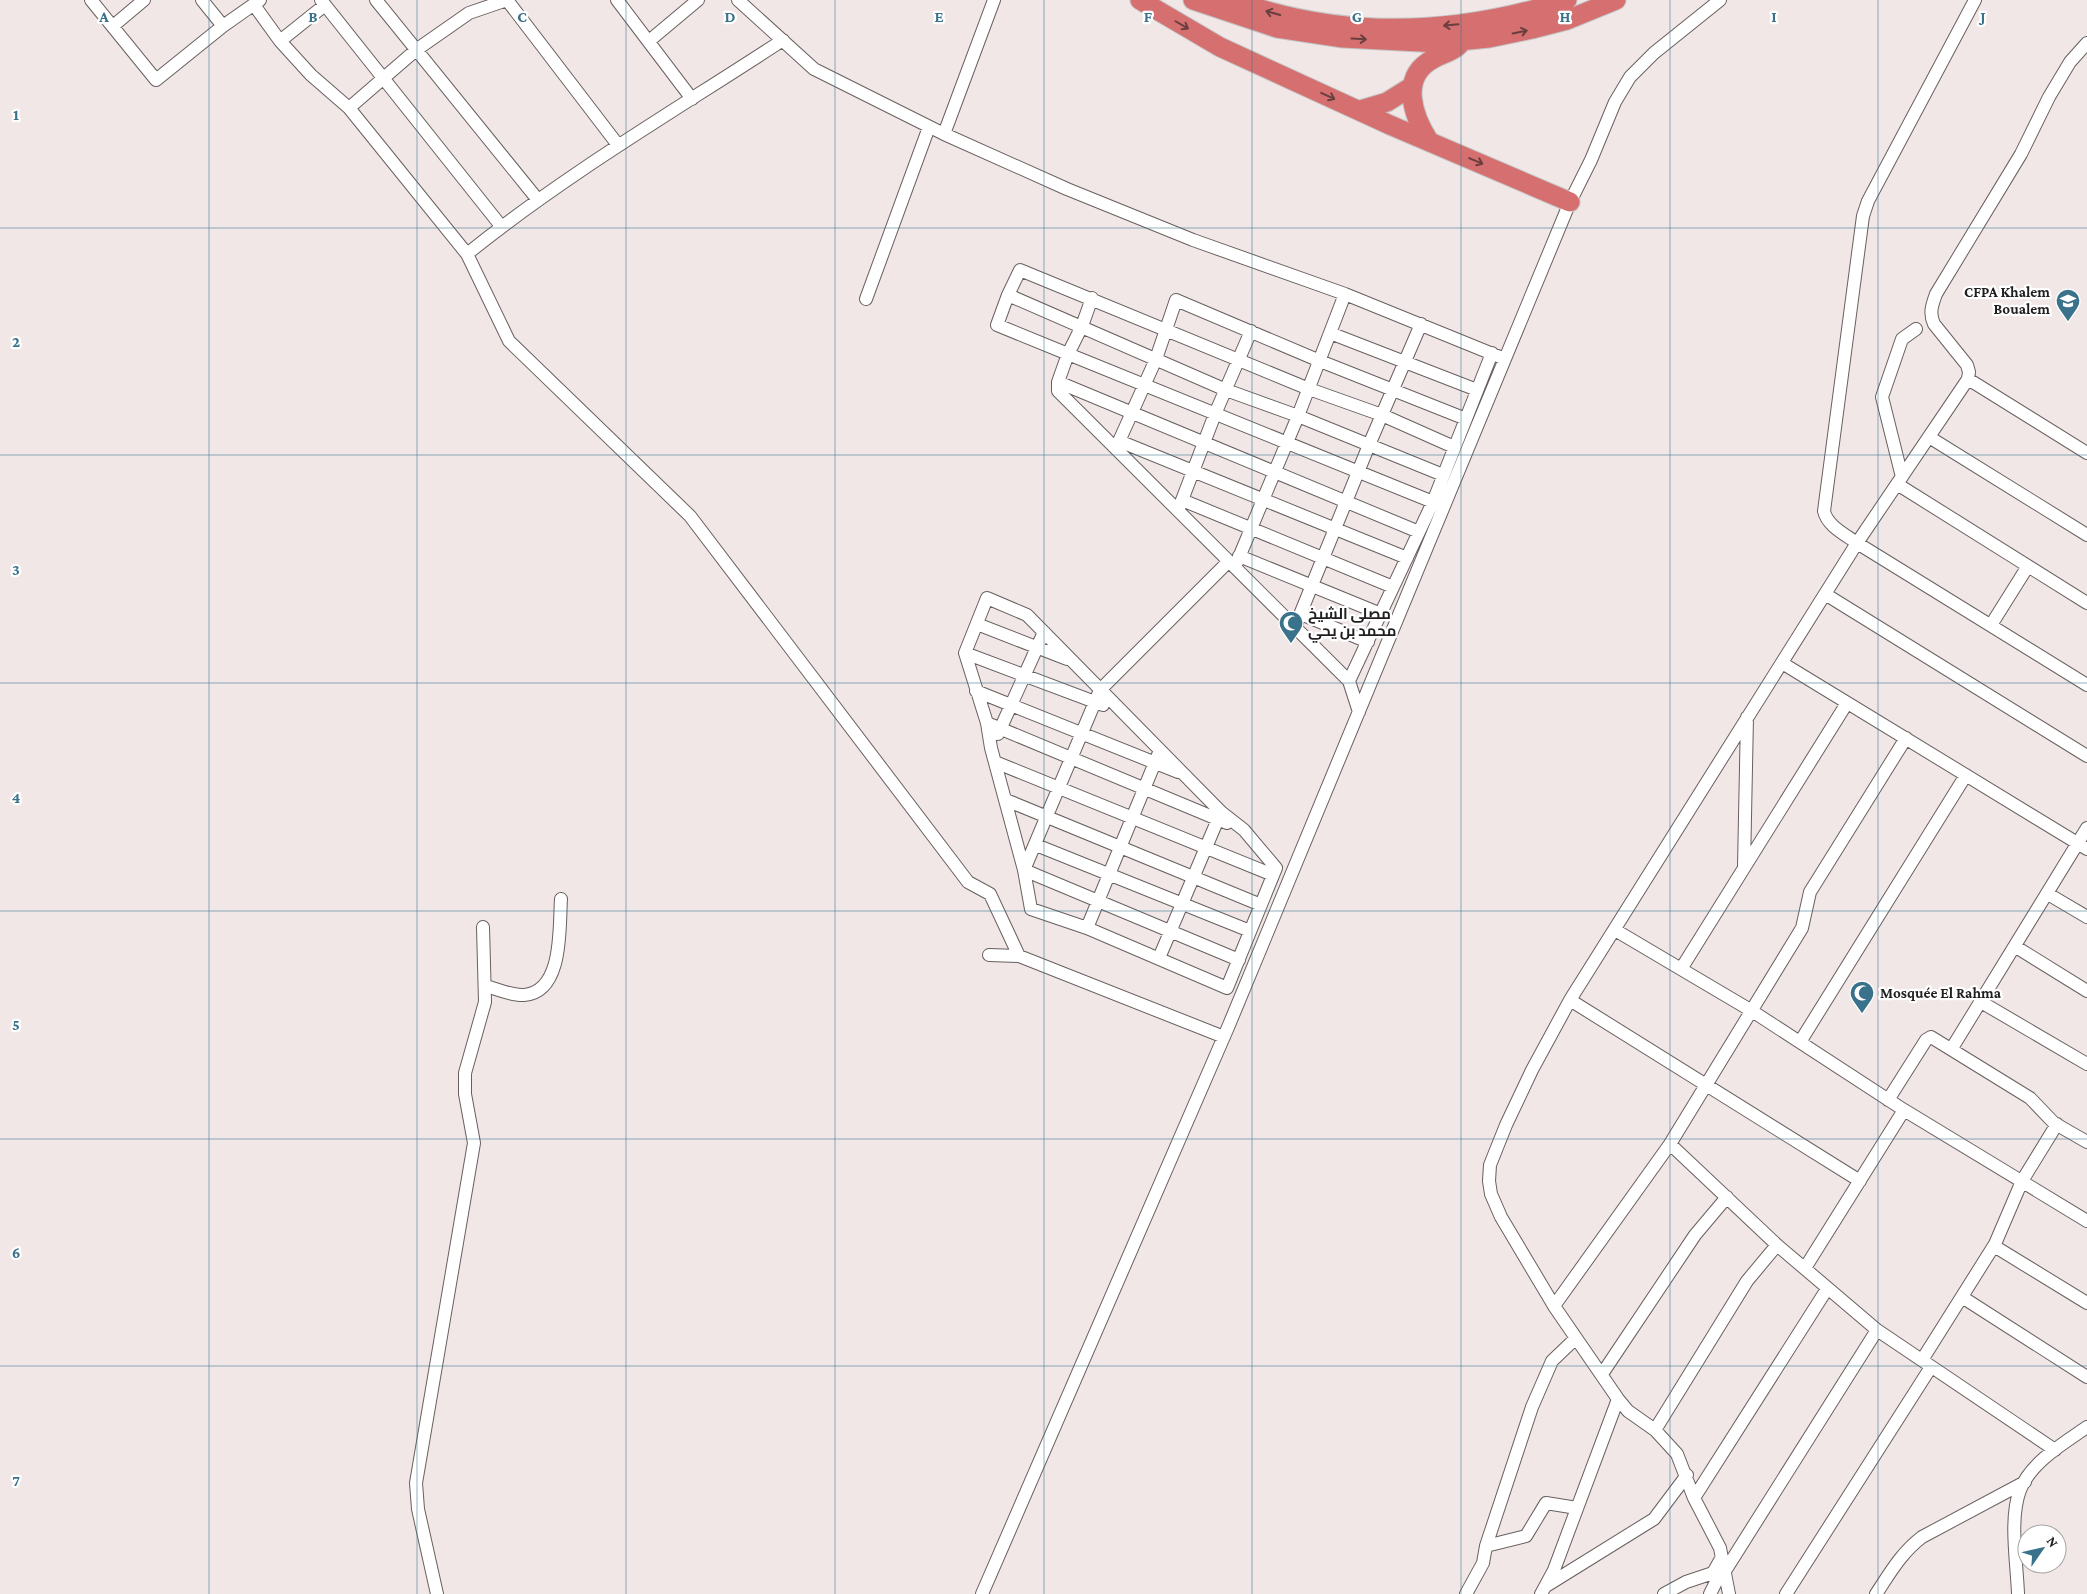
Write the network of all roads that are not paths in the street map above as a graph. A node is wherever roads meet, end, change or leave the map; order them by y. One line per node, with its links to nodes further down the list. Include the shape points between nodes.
1 (91, 0): 19 (street)
2 (144, 0): 19 (street)
3 (202, 0): 20 (street)
4 (376, 0): 26 (street)
5 (507, 0): 26 (street, via 469,13); 35 (street)
6 (616, 0): 23 (street)
7 (698, 0): 23 (street)
8 (738, 0): 21 (street)
9 (994, 0): 33 (street)
10 (1140, 0): 31 (highway, one-way to 31, via 1220,46)
11 (1193, 0): 24 (highway, one-way to 24, via 1277,28 1343,38 1439,43)
12 (1233, 0): 13 (highway, one-way to 12, via 1470,24 1406,29 1302,20)
13 (1567, 0)
14 (1616, 0): 24 (highway, one-way to 14, via 1567,20)
15 (1720, 0): 37 (street, via 1654,53 1630,77)
16 (1975, 0): 89 (street, via 1863,216 1824,512 1830,522)
17 (257, 2): 20 (street); 22 (street)
18 (323, 3): 22 (street); 27 (street)
19 (113, 26): 20 (street, via 156,80)
20 (223, 26)
21 (783, 40): 29 (street); 32 (street, via 814,69)
22 (280, 41): 30 (street)
23 (649, 41): 29 (street)
24 (1463, 41): 28 (highway, via 1454,50 1426,63)
25 (2087, 43): 57 (street, via 2070,62 2049,97 2021,154 1936,294 1931,308 1930,317 1934,324 1967,365)
26 (416, 50): 27 (street); 36 (street)
27 (384, 76): 30 (street); 38 (street)
28 (1411, 87): 31 (highway, via 1387,102); 34 (highway, via 1414,110)
29 (692, 99): 35 (street)
30 (349, 108): 39 (street)
31 (1360, 110): 34 (highway)
32 (929, 127): 33 (street); 43 (street)
33 (944, 134): 40 (street, via 1193,240)
34 (1430, 141): 37 (highway, one-way to 37)
35 (618, 145): 36 (street)
36 (538, 200): 38 (street)
37 (1570, 202): 53 (street)
38 (501, 226): 39 (street)
39 (467, 254): 157 (street, via 508,341 690,516 968,882 990,894)
40 (1345, 294): 44 (street); 49 (street)
41 (1008, 295): 42 (street, via 1020,270); 45 (street); 50 (street, via 997,325)
42 (1092, 298): 45 (street); 47 (street)
43 (866, 299)
44 (1421, 324): 51 (street); 56 (street)
45 (1082, 326): 50 (street); 52 (street)
46 (1916, 329): 80 (street, via 1902,339 1882,397)
47 (1165, 330): 48 (street, via 1176,300); 52 (street); 54 (street)
48 (1251, 331): 54 (street); 55 (street)
49 (1330, 333): 55 (street); 56 (street)
50 (1068, 354): 58 (street); 59 (street)
51 (1492, 354): 53 (street); 63 (street)
52 (1156, 359): 59 (street); 61 (street)
53 (1506, 359): 116 (street)
54 (1238, 360): 60 (street); 61 (street)
55 (1320, 361): 60 (street); 62 (street)
56 (1404, 362): 62 (street); 63 (street)
57 (1968, 379): 69 (street); 75 (street)
58 (1058, 382): 64 (street); 72 (street, via 1058,391)
59 (1144, 385): 64 (street); 65 (street)
60 (1309, 389): 66 (street); 67 (street)
61 (1226, 390): 65 (street); 67 (street)
62 (1393, 390): 66 (street); 68 (street)
63 (1478, 390): 68 (street)
64 (1131, 412): 70 (street); 72 (street)
65 (1215, 414): 70 (street); 71 (street)
66 (1382, 415): 73 (street); 74 (street)
67 (1298, 416): 71 (street); 73 (street)
68 (1466, 419): 74 (street)
69 (1929, 437): 80 (street); 88 (street)
70 (1204, 443): 76 (street); 77 (street)
71 (1287, 443): 77 (street); 78 (street)
72 (1118, 445): 76 (street); 84 (street)
73 (1369, 445): 78 (street); 79 (street)
74 (1454, 447): 79 (street)
75 (2087, 453)
76 (1193, 471): 81 (street); 84 (street)
77 (1274, 472): 81 (street); 82 (street)
78 (1358, 472): 82 (street); 83 (street)
79 (1444, 475): 83 (street)
80 (1899, 480): 89 (street); 93 (street)
81 (1263, 499): 85 (street); 86 (street)
82 (1346, 502): 85 (street); 87 (street)
83 (1433, 502): 87 (street)
84 (1180, 505): 86 (street); 92 (street)
85 (1335, 528): 90 (street); 91 (street)
86 (1251, 529): 90 (street); 92 (street)
87 (1419, 532): 91 (street)
88 (2087, 535)
89 (1857, 543): 96 (street); 101 (street)
90 (1323, 558): 94 (street); 95 (street)
91 (1407, 558): 95 (street)
92 (1234, 561): 94 (street); 102 (street); 113 (street)
93 (2028, 566): 97 (street); 101 (street)
94 (1312, 586): 98 (street); 99 (street)
95 (1393, 587): 99 (street)
96 (1825, 594): 108 (street); 124 (street)
97 (2087, 603)
98 (1301, 614): 102 (street); 104 (street)
99 (1381, 614): 104 (street)
100 (976, 624): 103 (street, via 987,598 1027,615); 105 (street); 106 (street)
101 (1991, 626): 111 (street)
102 (1295, 627): 110 (street)
103 (1044, 632): 105 (street); 107 (street)
104 (1368, 642): 110 (street)
105 (1036, 647): 107 (street); 109 (street)
106 (965, 654): 109 (street); 112 (street)
107 (1072, 661): 113 (street)
108 (1782, 663): 114 (street); 117 (street)
109 (1024, 675): 113 (street); 115 (street)
110 (1349, 681): 116 (street)
111 (2087, 685)
112 (976, 691): 115 (street); 118 (street)
113 (1098, 696): 120 (street); 123 (street, via 1122,712)
114 (1847, 703): 121 (street); 139 (street)
115 (1011, 705): 119 (street); 120 (street)
116 (1359, 712): 166 (street)
117 (1748, 717): 139 (street); 152 (street)
118 (987, 723): 119 (street); 122 (street)
119 (1000, 728): 122 (street); 125 (street)
120 (1082, 733): 123 (street); 125 (street)
121 (1906, 738): 127 (street); 165 (street, via 1810,892 1802,928)
122 (991, 748): 126 (street)
123 (1158, 756): 129 (street); 131 (street, via 1183,774)
124 (2087, 756)
125 (1072, 758): 128 (street); 129 (street)
126 (995, 762): 128 (street); 130 (street)
127 (1966, 775): 136 (street); 167 (street)
128 (1059, 788): 132 (street); 133 (street)
129 (1145, 788): 131 (street); 133 (street)
130 (1006, 800): 132 (street); 140 (street)
131 (1220, 815): 138 (street); 142 (street, via 1244,830 1276,868)
132 (1047, 816): 135 (street); 137 (street)
133 (1132, 818): 137 (street); 138 (street)
134 (2087, 828): 136 (street)
135 (1036, 844): 140 (street); 141 (street)
136 (2083, 846): 144 (street)
137 (1120, 847): 141 (street); 143 (street)
138 (1206, 848): 142 (street); 143 (street)
139 (1744, 868): 160 (street)
140 (1024, 870): 146 (street); 151 (street, via 1031,909)
141 (1109, 874): 146 (street); 147 (street)
142 (1273, 875): 148 (street)
143 (1193, 877): 147 (street); 148 (street)
144 (2048, 894): 149 (street); 155 (street)
145 (561, 899): 161 (street, via 559,951 554,968 544,983 526,995)
146 (1098, 900): 151 (street); 153 (street)
147 (1182, 904): 153 (street); 154 (street)
148 (1261, 906): 154 (street)
149 (2087, 917)
150 (483, 928): 161 (street)
151 (1087, 928): 158 (street)
152 (1615, 930): 160 (street); 163 (street)
153 (1170, 931): 158 (street); 159 (street)
154 (1250, 931): 159 (street)
155 (2016, 947): 162 (street); 164 (street)
156 (989, 955): 157 (street)
157 (1018, 956): 166 (street)
158 (1159, 958): 159 (street, via 1227,988)
159 (1239, 960)
160 (1681, 969): 165 (street)
161 (486, 986): 203 (street, via 485,1002 465,1073 465,1094 474,1143 472,1159 416,1483 418,1509)
162 (2087, 991)
163 (1570, 1000): 170 (street); 186 (street, via 1506,1125 1490,1165 1489,1181 1501,1217)
164 (1981, 1002): 168 (street); 169 (street)
165 (1752, 1011): 167 (street); 170 (street)
166 (1224, 1037): 204 (street)
167 (1800, 1042): 171 (street)
168 (1952, 1048): 171 (street, via 1936,1038 1926,1040); 173 (street, via 2030,1098)
169 (2087, 1064)
170 (1706, 1085): 175 (street); 176 (street)
171 (1888, 1100): 172 (street)
172 (1904, 1110): 176 (street); 177 (street)
173 (2057, 1124): 174 (street); 177 (street)
174 (2087, 1142)
175 (1670, 1144): 178 (street); 186 (street)
176 (1860, 1181): 182 (street)
177 (2022, 1181): 179 (street); 181 (street)
178 (1727, 1197): 180 (street); 190 (street, via 1695,1235)
179 (2087, 1220)
180 (1777, 1245): 182 (street); 194 (street, via 1747,1281)
181 (1994, 1246): 184 (street); 185 (street)
182 (1805, 1268): 183 (street)
183 (1827, 1289): 187 (street); 198 (street)
184 (1962, 1297): 189 (street); 191 (street)
185 (2087, 1303)
186 (1554, 1306): 188 (street)
187 (1877, 1330): 189 (street); 201 (street)
188 (1576, 1338): 190 (street); 200 (street, via 1552,1361 1532,1407)
189 (1926, 1363): 195 (street); 209 (street)
190 (1602, 1374): 192 (street)
191 (2087, 1377)
192 (1618, 1399): 194 (street); 199 (street)
193 (2087, 1428): 195 (street)
194 (1655, 1430): 196 (street, via 1677,1454)
195 (2055, 1450): 197 (street)
196 (1687, 1475): 198 (street); 202 (street, via 1654,1520)
197 (2025, 1482): 210 (street, via 1922,1537 1898,1559); 211 (street, via 2018,1498 2015,1521)
198 (1694, 1498): 201 (street)
199 (1577, 1508): 200 (street, via 1546,1503 1526,1536); 202 (street, via 1554,1570)
200 (1486, 1546): 205 (street, via 1484,1563)
201 (1724, 1565): 206 (street, via 1714,1573 1686,1582); 207 (street); 208 (street)
202 (1543, 1590)
203 (437, 1594)
204 (982, 1594)
205 (1466, 1594)
206 (1664, 1594)
207 (1710, 1594)
208 (1729, 1594)
209 (1786, 1594)
210 (1876, 1594)
211 (2018, 1594)

